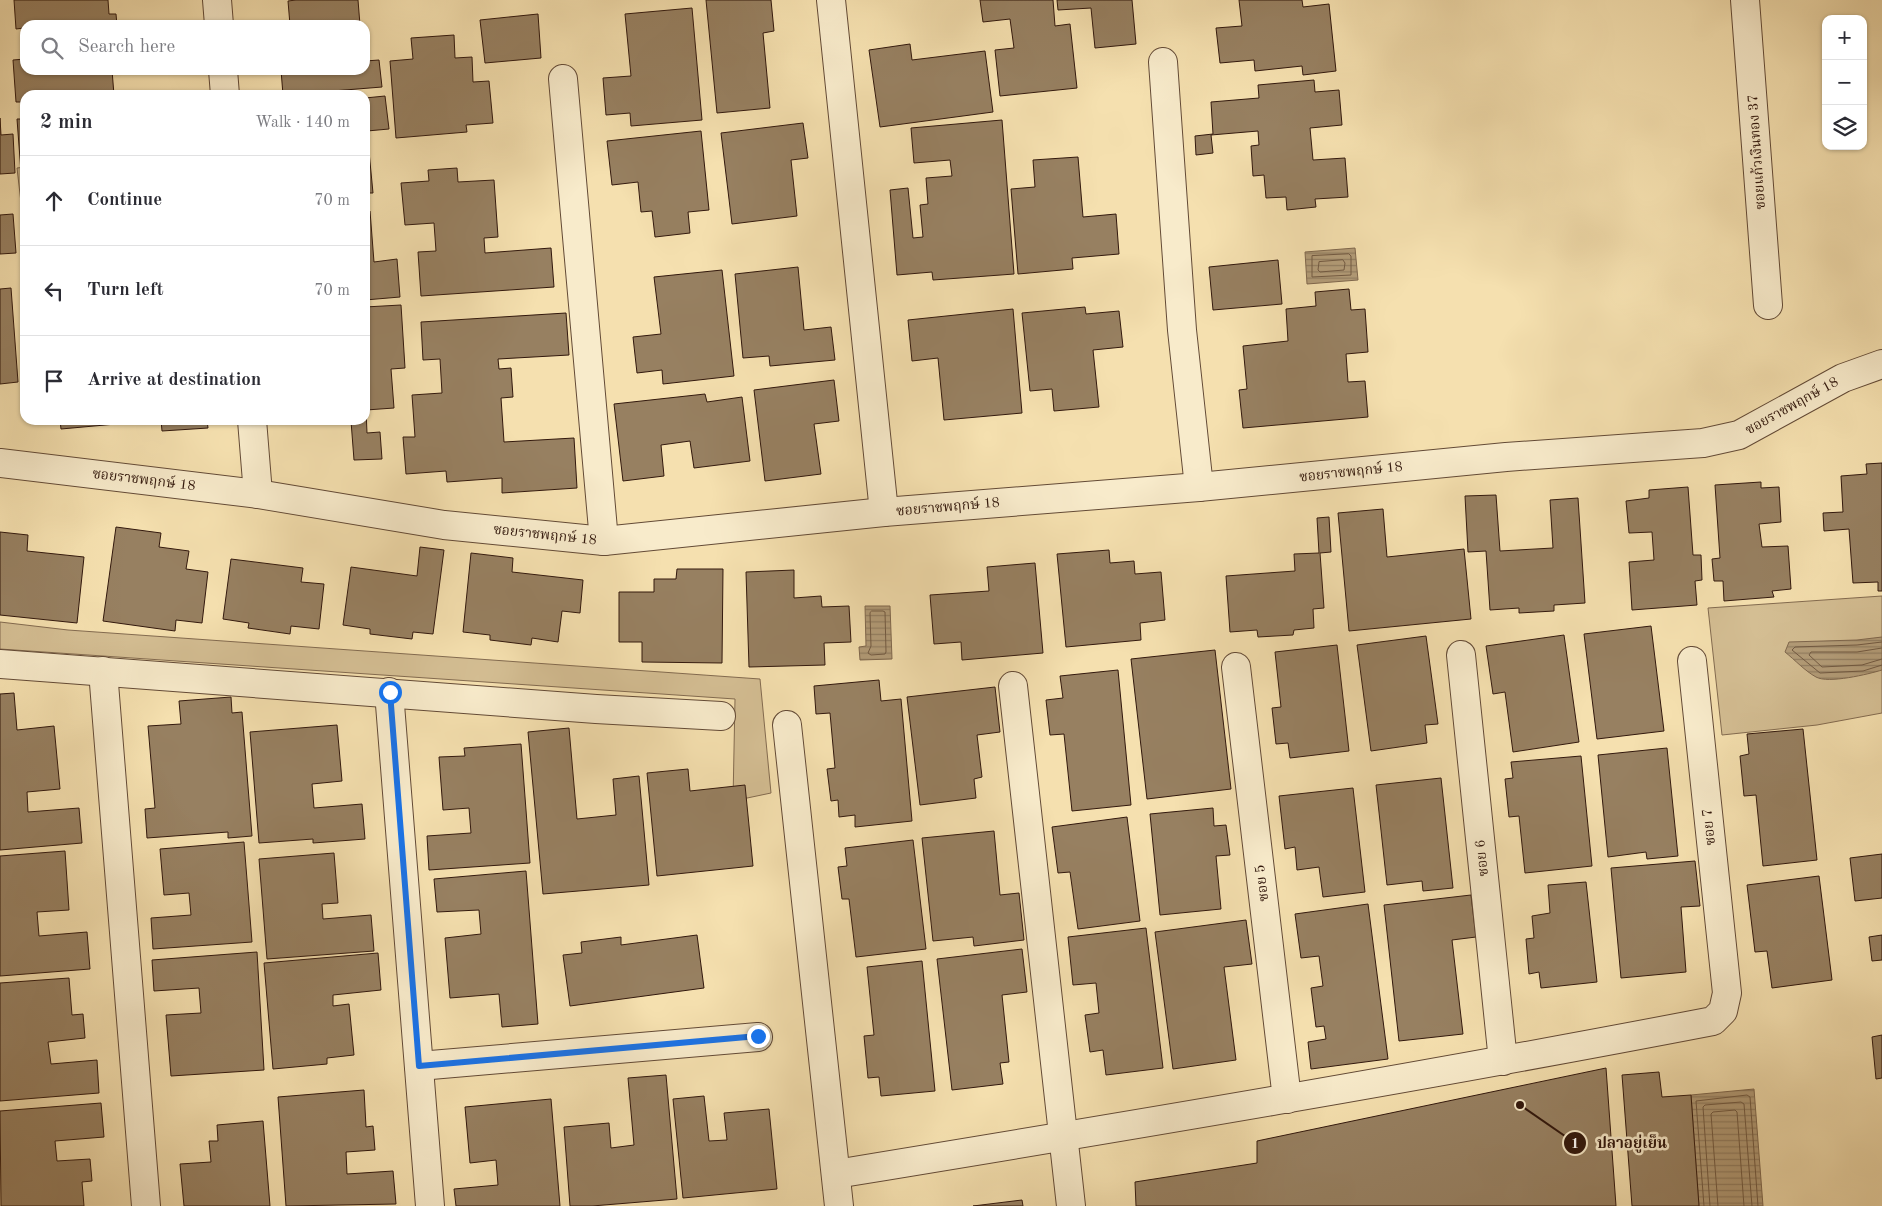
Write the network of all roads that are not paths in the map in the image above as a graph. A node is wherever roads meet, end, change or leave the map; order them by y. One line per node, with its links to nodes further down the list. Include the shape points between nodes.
1 (217, 0): 4 (street)
2 (831, 0): 15 (street)
3 (1745, 0): 9 (street, ซอยแก้วเงินทอง 37)
4 (219, 20)
5 (1163, 62): 13 (street, via 1182,330)
6 (223, 75): 8 (street)
7 (563, 79): 16 (street)
8 (225, 90)
9 (1768, 304)
10 (1882, 364): 13 (street, ซอยราชพฤกษ์ 18, via 1843,378 1739,435 1702,443 1506,457)
11 (252, 425): 14 (street)
12 (0, 462): 14 (street, ซอยราชพฤกษ์ 18)
13 (1199, 487): 15 (street, ซอยราชพฤกษ์ 18)
14 (258, 494): 16 (street, ซอยราชพฤกษ์ 18, via 444,525)
15 (884, 512): 16 (street, ซอยราชพฤกษ์ 18)
16 (604, 541)
17 (1461, 655): 27 (street, ซอย 6)
18 (1692, 661): 27 (street, ซอย 7, via 1727,993 1723,1011 1713,1021)
19 (0, 664): 21 (street)
20 (1236, 667): 29 (street, ซอย 5)
21 (104, 670): 23 (street); 32 (street)
22 (1013, 686): 30 (street)
23 (390, 692): 24 (street); 28 (street)
24 (721, 716)
25 (787, 725): 31 (street)
26 (758, 1036): 28 (street)
27 (1504, 1061): 29 (street)
28 (419, 1066): 33 (street)
29 (1287, 1099): 30 (street)
30 (1062, 1137): 31 (street); 35 (street)
31 (836, 1174): 34 (street)
32 (146, 1206)
33 (430, 1206)
34 (839, 1206)
35 (1071, 1206)

